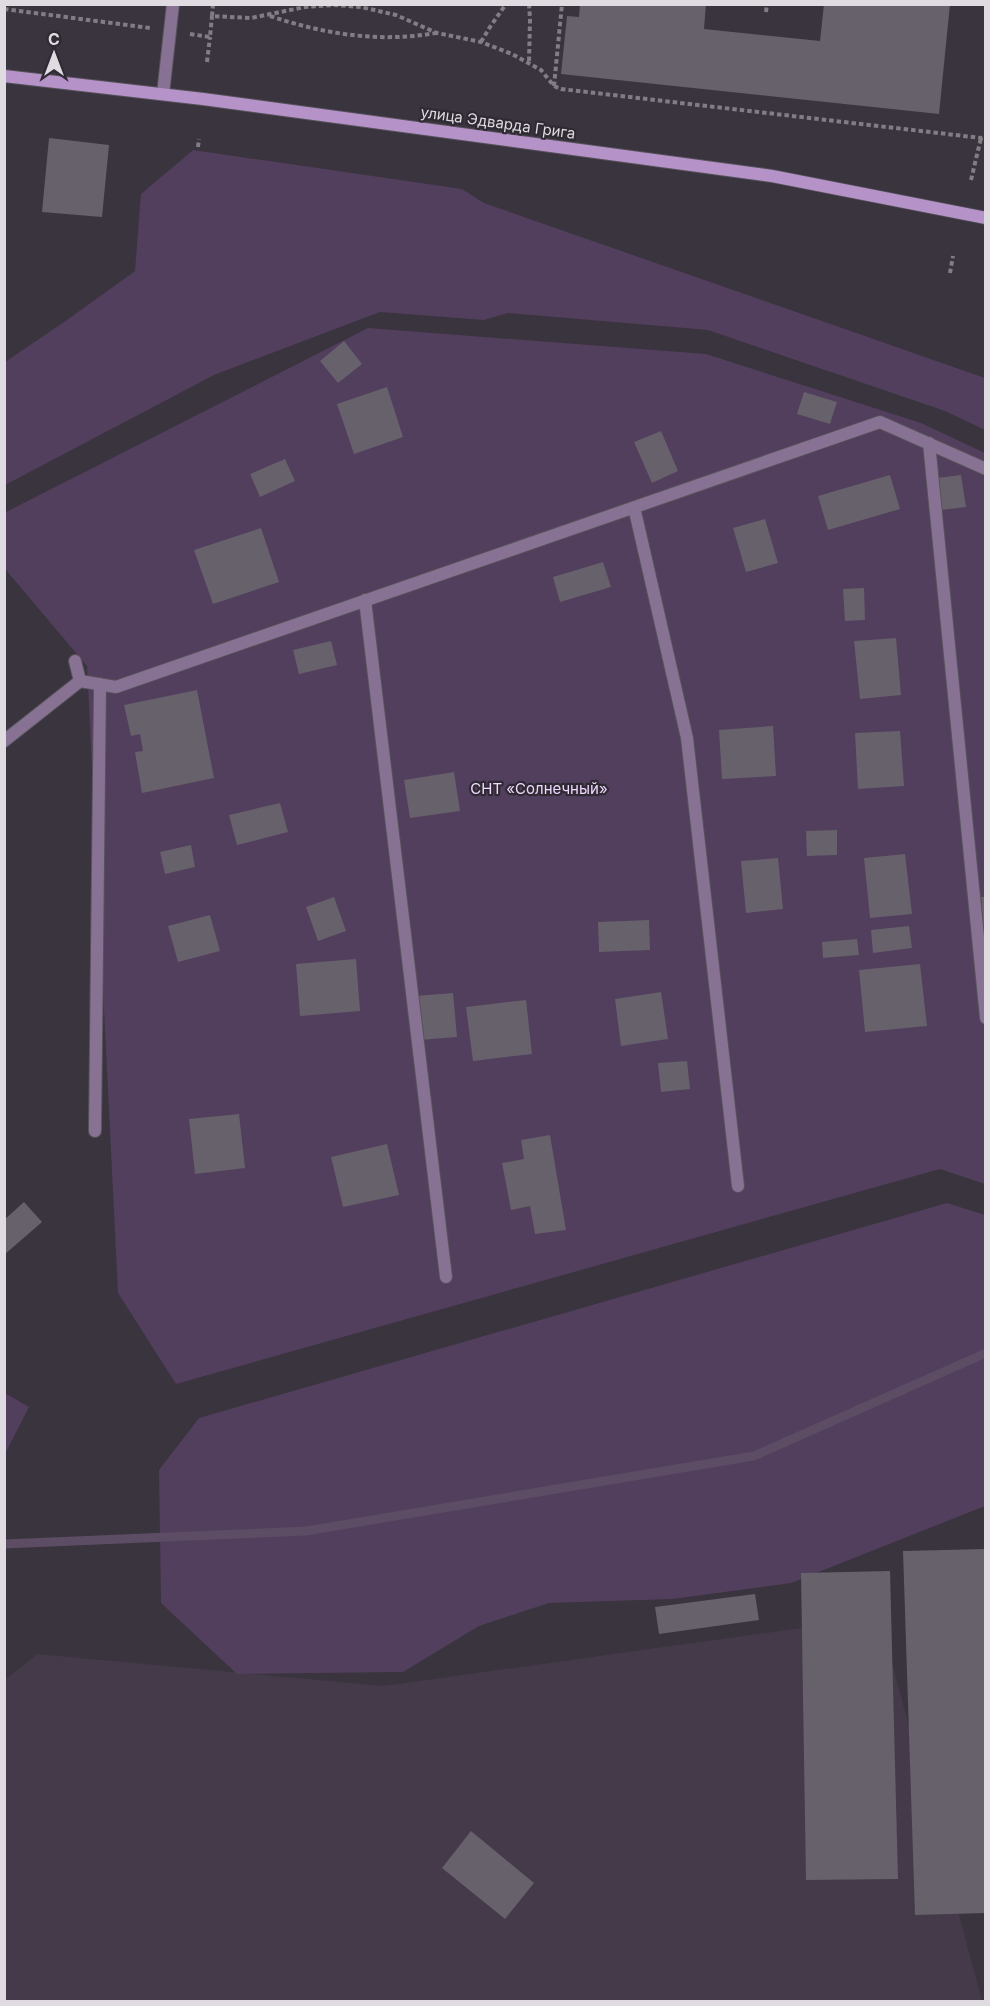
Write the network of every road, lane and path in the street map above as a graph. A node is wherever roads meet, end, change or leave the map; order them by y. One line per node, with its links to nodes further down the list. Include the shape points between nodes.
1 (172, 4): 11 (lane)
2 (213, 4): 10 (path)
3 (506, 4): 14 (path)
4 (529, 4): 16 (path)
5 (562, 4): 18 (path)
6 (767, 4): 8 (path)
7 (4, 9): 11 (path)
8 (766, 12)
9 (269, 15): 10 (path, via 243,19); 12 (path, via 362,37); 12 (path, via 305,7 361,7 396,15)
10 (212, 16): 13 (path)
11 (170, 31): 13 (path); 19 (lane)
12 (437, 33): 14 (path)
13 (210, 37): 15 (path)
14 (482, 42): 16 (path)
15 (207, 62)
16 (529, 63): 18 (path)
17 (4, 76): 19 (street, улица Эдварда Грига)
18 (554, 86): 20 (path)
19 (163, 94): 24 (street, улица Эдварда Грига, via 772,176)
20 (983, 137): 23 (path)
21 (199, 139): 22 (path)
22 (198, 147)
23 (971, 180)
24 (986, 218)
25 (953, 256): 26 (path)
26 (950, 273)
27 (928, 443): 28 (lane); 29 (lane, via 880,422); 35 (lane)
28 (986, 469)
29 (634, 507): 30 (lane); 37 (lane, via 687,738)
30 (365, 600): 33 (lane, via 116,687); 38 (lane)
31 (75, 661): 32 (lane)
32 (80, 681): 33 (lane); 34 (lane)
33 (100, 684): 36 (lane)
34 (4, 741)
35 (986, 1018)
36 (96, 1131)
37 (738, 1186)
38 (446, 1277)

